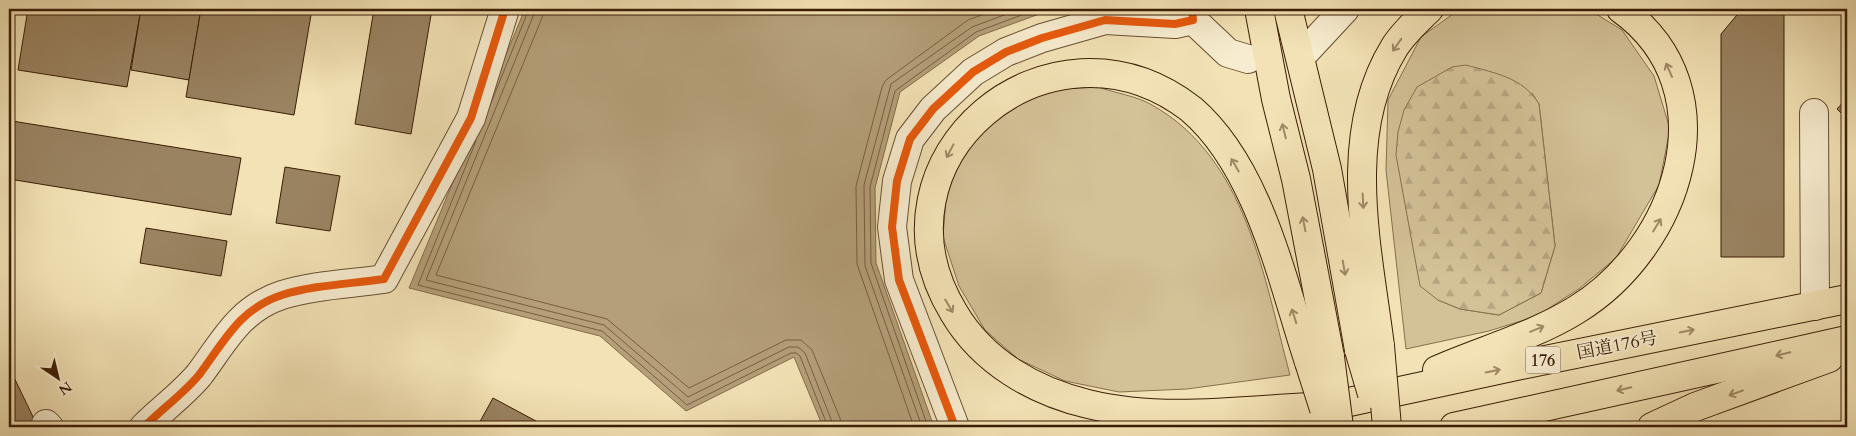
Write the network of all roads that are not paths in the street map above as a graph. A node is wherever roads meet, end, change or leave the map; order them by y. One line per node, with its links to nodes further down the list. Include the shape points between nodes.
1 (505, 9): 19 (street, via 472,118 384,279 281,295 262,304 229,331 198,376)
2 (1258, 9): 16 (highway, one-way to 2, via 1296,179)
3 (1288, 9): 14 (highway, one-way to 14)
4 (1345, 9): 8 (street)
5 (1429, 9): 14 (highway, one-way to 14, via 1394,47 1377,86 1368,122 1362,180)
6 (1621, 9): 17 (highway, one-way to 6, via 1576,310 1623,272 1660,221 1680,166 1684,139 1682,110 1664,58 1648,34)
7 (1193, 14): 9 (street, via 1228,53); 20 (street, via 1175,24 1105,20 1006,52 972,72 932,109 910,139 897,181 892,227 899,280)
8 (1306, 51)
9 (1248, 59)
10 (1814, 113): 12 (street)
11 (1847, 299): 12 (highway, 国道176号 / 176)
12 (1815, 306): 17 (highway, 国道176号 / 176, one-way to 12)
13 (1847, 340): 24 (highway, one-way to 24)
14 (1369, 348): 22 (highway, bridge); 23 (highway, bridge)
15 (1847, 352): 25 (highway, one-way to 25, via 1695,407)
16 (1319, 360): 18 (highway, bridge); 18 (highway, one-way to 18, via 1244,180 1211,130 1172,95 1131,74 1105,68 1054,71 1001,94 960,132 936,182 928,236 931,263 941,292 960,324 983,351 1017,376 1053,394 1088,404 1169,414)
17 (1378, 395): 18 (highway, 国道176号 / 176)
18 (1333, 420): 21 (highway, 国道176号 / 176)
19 (144, 427)
20 (955, 427)
21 (1240, 427)
22 (1382, 427)
23 (1387, 427)
24 (1454, 427)
25 (1652, 427)

